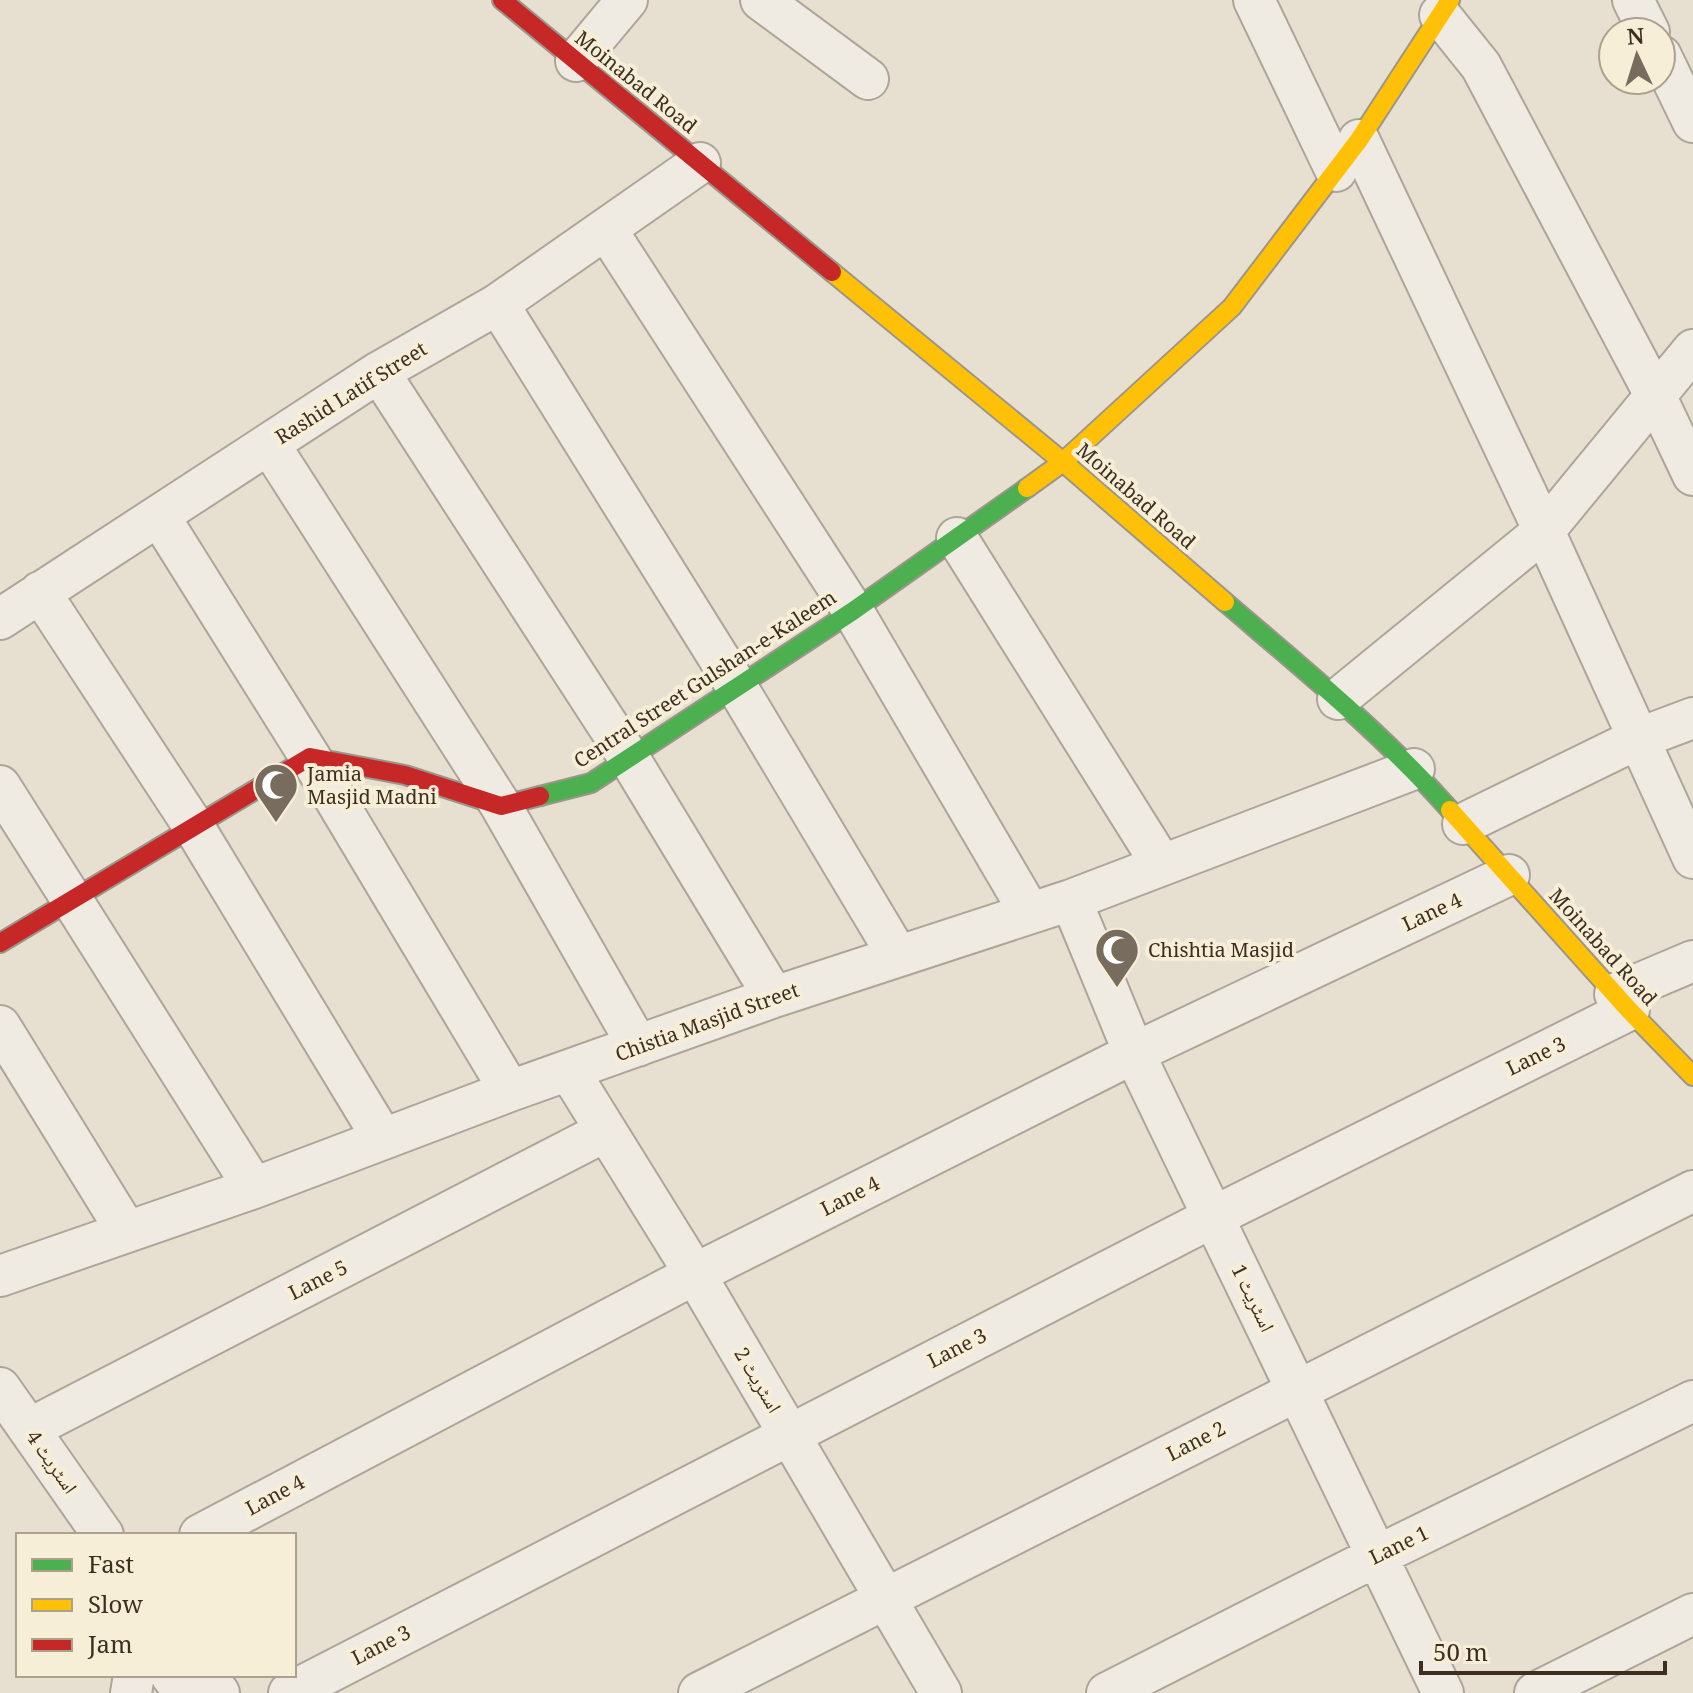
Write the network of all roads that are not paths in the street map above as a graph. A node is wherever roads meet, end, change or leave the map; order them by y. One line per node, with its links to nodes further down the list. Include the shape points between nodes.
1 (502, 0): 6 (street, Moinabad Road)
2 (627, 0): 6 (street)
3 (761, 0): 7 (street)
4 (1254, 0): 10 (street)
5 (1445, 8): 10 (street, Central Street Gulshan-e-Kaleem); 16 (street)
6 (576, 61): 11 (street, Moinabad Road)
7 (868, 79)
8 (1677, 89): 9 (street)
9 (1693, 122)
10 (1347, 156): 18 (street, Central Street Gulshan-e-Kaleem, via 1232,307); 21 (street)
11 (700, 163): 12 (street, Rashid Latif Street); 18 (street, Moinabad Road)
12 (606, 229): 13 (street, Rashid Latif Street); 24 (street)
13 (498, 304): 15 (street, Rashid Latif Street); 26 (street)
14 (1693, 350): 16 (street)
15 (379, 372): 17 (street, Rashid Latif Street); 31 (street)
16 (1656, 397): 19 (street); 21 (street)
17 (269, 444): 20 (street, Rashid Latif Street); 34 (street)
18 (1063, 462): 22 (street, Central Street Gulshan-e-Kaleem); 27 (street, Moinabad Road)
19 (1693, 475)
20 (159, 516): 23 (street, Rashid Latif Street); 30 (street)
21 (1544, 531): 27 (street); 29 (street)
22 (957, 538): 24 (street, Central Street Gulshan-e-Kaleem); 38 (street)
23 (40, 592): 25 (street, Rashid Latif Street); 36 (street)
24 (853, 611): 26 (street, Central Street Gulshan-e-Kaleem); 42 (street)
25 (0, 619)
26 (737, 687): 31 (street, Central Street Gulshan-e-Kaleem); 44 (street)
27 (1338, 699): 32 (street, Moinabad Road)
28 (1693, 718): 29 (street)
29 (1637, 739): 35 (street); 37 (street)
30 (310, 757): 34 (street, via 405,775); 36 (street); 53 (street)
31 (629, 758): 34 (street, Central Street Gulshan-e-Kaleem, via 591,783); 46 (street)
32 (1414, 769): 35 (street, Moinabad Road); 38 (street, Chistia Masjid Street)
33 (0, 786): 40 (street)
34 (501, 806): 49 (street)
35 (1463, 824): 39 (street, Moinabad Road)
36 (194, 827): 40 (street); 55 (street)
37 (1693, 858)
38 (1162, 865): 41 (street, Chistia Masjid Street)
39 (1509, 875): 47 (street, Moinabad Road); 50 (street, Lane 4)
40 (73, 899): 43 (street); 56 (street)
41 (1071, 900): 42 (street, Chistia Masjid Street); 50 (street, اسٹریٹ 1)
42 (1030, 913): 44 (street, Chistia Masjid Street)
43 (0, 943)
44 (898, 956): 46 (street, Chistia Masjid Street)
45 (1693, 961): 47 (street, Lane 3)
46 (774, 997): 49 (street, Chistia Masjid Street)
47 (1622, 1002): 52 (street, Moinabad Road); 58 (street, Lane 3)
48 (0, 1026): 59 (street)
49 (638, 1046): 51 (street, Chistia Masjid Street)
50 (1134, 1053): 58 (street, اسٹریٹ 1); 61 (street, Lane 4)
51 (569, 1071): 53 (street, Chistia Masjid Street); 54 (street, اسٹریٹ 2)
52 (1693, 1076)
53 (510, 1091): 55 (street, Chistia Masjid Street)
54 (606, 1131): 61 (street, اسٹریٹ 2); 65 (street, Lane 5)
55 (383, 1139): 56 (street, Chistia Masjid Street)
56 (254, 1188): 59 (street, Chistia Masjid Street)
57 (1693, 1191): 63 (street, Lane 2)
58 (1213, 1217): 63 (street, اسٹریٹ 1); 66 (street, Lane 3)
59 (127, 1232): 60 (street, Chistia Masjid Street)
60 (1, 1274)
61 (695, 1274): 66 (street, اسٹریٹ 2); 69 (street, Lane 4)
62 (0, 1388): 65 (street, اسٹریٹ 4)
63 (1297, 1390): 70 (street, اسٹریٹ 1); 71 (street, Lane 2)
64 (1693, 1401): 70 (street, Lane 1)
65 (14, 1429): 67 (street); 68 (street, اسٹریٹ 4)
66 (790, 1434): 71 (street, اسٹریٹ 2); 75 (street, Lane 3)
67 (73, 1533)
68 (101, 1533)
69 (204, 1533)
70 (1377, 1556): 78 (street, Lane 1); 79 (street, اسٹریٹ 1)
71 (886, 1598): 76 (street, Lane 2); 77 (street, اسٹریٹ 2)
72 (1693, 1614): 80 (street)
73 (207, 1677): 74 (street)
74 (219, 1693)
75 (289, 1693)
76 (699, 1693)
77 (941, 1693)
78 (1107, 1693)
79 (1443, 1693)
80 (1535, 1693)

